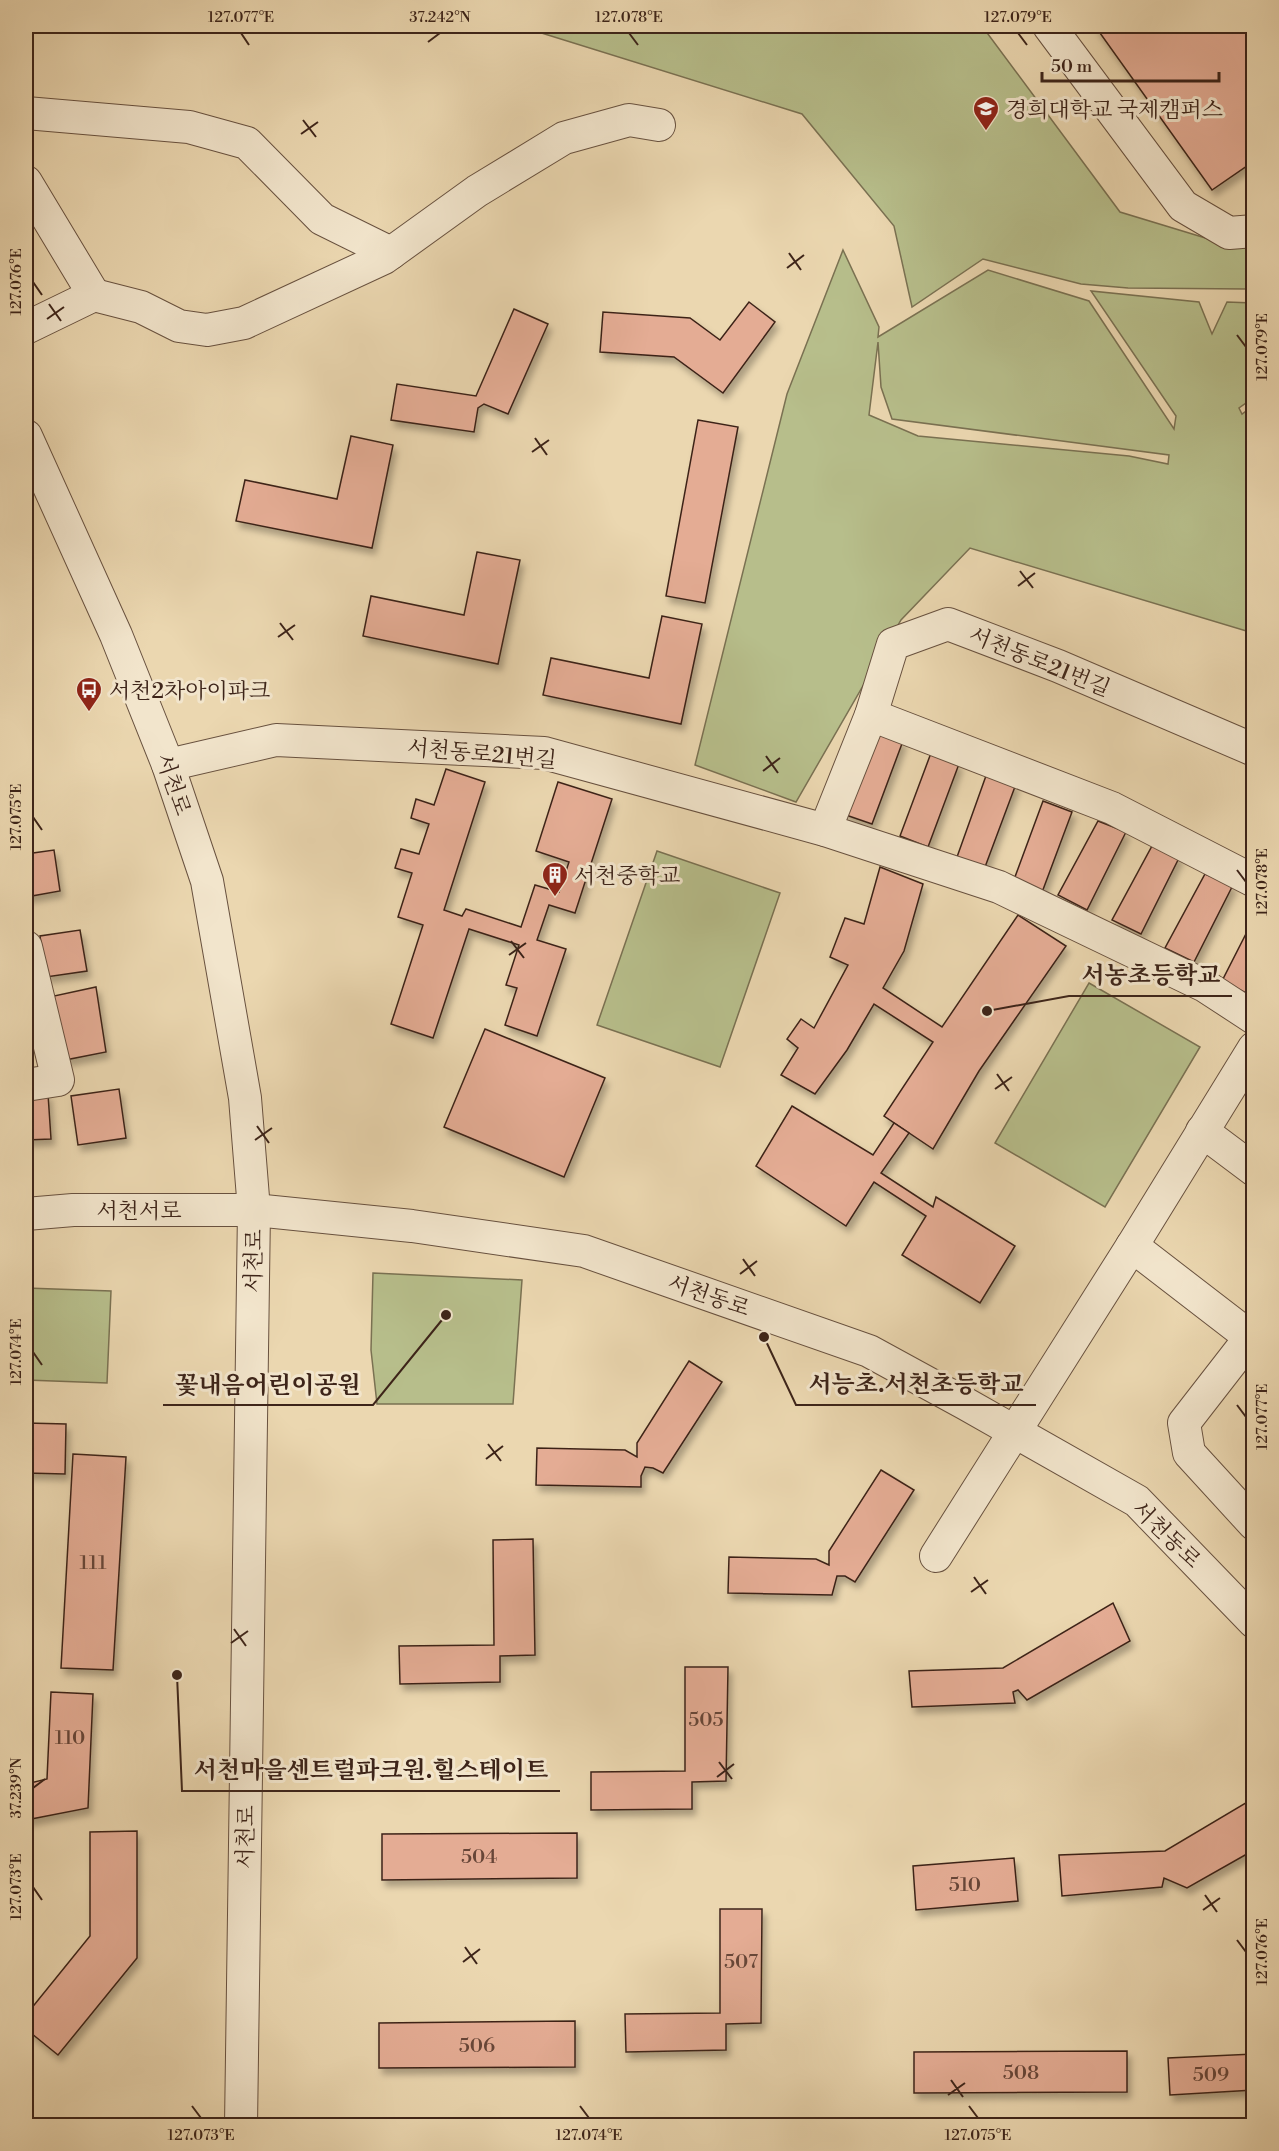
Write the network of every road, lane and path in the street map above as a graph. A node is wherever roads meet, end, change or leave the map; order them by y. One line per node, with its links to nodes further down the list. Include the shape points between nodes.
1 (1049, 26): 5 (street, via 1183,206 1229,233)
2 (26, 113): 6 (street, via 189,127 247,143 322,219)
3 (659, 125): 6 (street, via 629,120 564,138 477,191)
4 (26, 182): 7 (street)
5 (1254, 231)
6 (391, 253): 7 (street, via 244,323 207,330 179,326 141,307)
7 (94, 295): 8 (street)
8 (26, 328)
9 (26, 437): 12 (street, 서천로, via 116,635)
10 (871, 715): 11 (street, 서천동로21번길, via 893,644 948,624 1058,666); 13 (street, 서천동로21번길); 14 (street, via 1112,808)
11 (1254, 750)
12 (168, 765): 13 (street, 서천동로21번길, via 276,740 544,753); 21 (street, 서천로, via 207,881 245,1098)
13 (825, 830): 16 (street, 서천동로21번길, via 999,886 1205,986)
14 (1254, 881)
15 (26, 947): 18 (street, via 58,1080)
16 (1254, 1018)
17 (1254, 1048): 19 (street)
18 (26, 1085)
19 (1202, 1131): 20 (street); 23 (street)
20 (1254, 1170)
21 (254, 1210): 22 (street, 서천서로, via 73,1210); 25 (street, 서천동로, via 412,1226 584,1251 869,1351); 29 (street, 서천로)
22 (26, 1214)
23 (1132, 1246): 24 (street); 25 (street)
24 (1252, 1339): 26 (street, via 1184,1423 1189,1453)
25 (1015, 1431): 27 (street); 28 (street, 서천동로, via 1137,1502)
26 (1254, 1524)
27 (936, 1556)
28 (1254, 1622)
29 (241, 2126)

